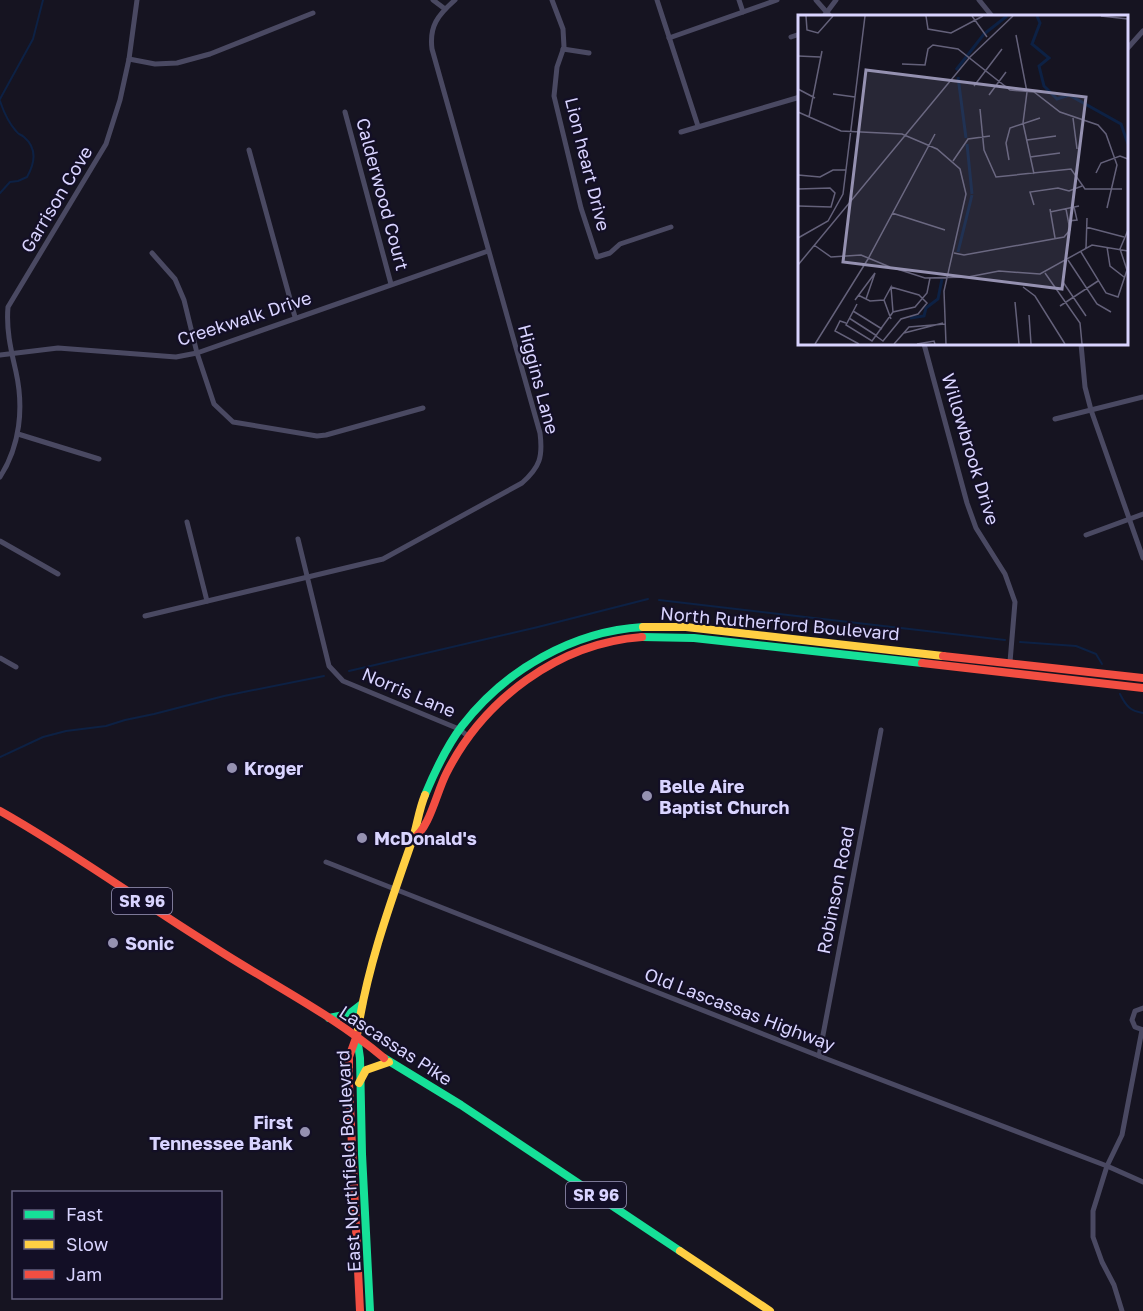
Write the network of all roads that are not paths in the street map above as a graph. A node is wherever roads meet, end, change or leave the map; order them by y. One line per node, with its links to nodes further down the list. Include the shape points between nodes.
1 (137, 0): 23 (street, Garrison Cove)
2 (433, 0): 11 (street)
3 (455, 0): 11 (street, Higgins Lane)
4 (552, 0): 21 (street, Lion heart Drive, via 563,29)
5 (657, 0): 19 (street)
6 (739, 0): 12 (street)
7 (777, 0): 12 (street)
8 (816, 0): 14 (street)
9 (836, 0): 14 (street)
10 (979, 0): 15 (street)
11 (445, 9): 30 (street, Higgins Lane, via 430,35 432,49)
12 (743, 12): 19 (street)
13 (313, 13): 23 (street, via 177,63)
14 (827, 15)
15 (991, 15)
16 (1143, 31): 20 (street)
17 (798, 35): 18 (street)
18 (791, 37)
19 (669, 38): 26 (street)
20 (1128, 48)
21 (563, 49): 22 (street); 29 (street, Lion heart Drive, via 554,96 597,257 620,244)
22 (589, 53)
23 (129, 60): 37 (street, Garrison Cove, via 106,144 8,307)
24 (798, 97): 26 (street)
25 (345, 112): 32 (street, Calderwood Court)
26 (698, 126): 27 (street)
27 (681, 132)
28 (249, 150): 33 (street)
29 (671, 227)
30 (488, 251): 32 (street, Creekwalk Drive); 54 (street, Higgins Lane, via 540,433 542,453 534,472 522,483 383,559)
31 (152, 253): 36 (street, via 175,279)
32 (391, 284): 33 (street, Creekwalk Drive)
33 (295, 317): 36 (street, Creekwalk Drive)
34 (924, 345): 58 (street, Willowbrook Drive, via 967,503 976,528 1005,574 1015,602)
35 (1081, 345): 41 (street, via 1084,387)
36 (197, 352): 37 (street, Creekwalk Drive, via 176,357 58,348); 40 (street, via 214,404 233,422 317,436)
37 (12, 353): 38 (street, Creekwalk Drive); 43 (street, Garrison Cove, via 21,406)
38 (0, 356)
39 (1143, 397): 41 (street)
40 (423, 408)
41 (1091, 410): 42 (street); 47 (street)
42 (1055, 419)
43 (18, 434): 44 (street); 45 (street, Garrison Cove)
44 (99, 459)
45 (0, 477)
46 (1143, 514): 47 (street)
47 (1130, 518): 49 (street); 52 (street)
48 (187, 522): 55 (street)
49 (1086, 534)
50 (298, 539): 54 (street, Norris Lane)
51 (0, 541): 53 (street)
52 (1143, 558)
53 (58, 574)
54 (307, 577): 55 (street, Higgins Lane); 62 (street, Norris Lane, via 329,666 343,681)
55 (207, 601): 56 (street, Higgins Lane)
56 (145, 616)
57 (0, 658): 59 (street)
58 (1010, 662): 60 (main road, North Rutherford Boulevard); 62 (main road, North Rutherford Boulevard, via 686,627 625,628 582,640 526,666 498,687)
59 (16, 667)
60 (1143, 678)
61 (1143, 688): 64 (main road, North Rutherford Boulevard, via 694,638 625,639 554,664 513,689 489,710)
62 (459, 729): 64 (street, Norris Lane); 66 (main road, North Rutherford Boulevard, via 436,767 413,825)
63 (881, 730): 74 (street, Robinson Road)
64 (469, 737): 66 (main road, North Rutherford Boulevard, via 441,785 422,833)
65 (0, 811): 71 (main road, Lascassas Pike / SR 96)
66 (413, 839): 68 (main road, North Rutherford Boulevard)
67 (326, 862): 68 (street, Old Lascassas Highway)
68 (395, 891): 69 (main road, North Rutherford Boulevard, via 376,945); 74 (street, Old Lascassas Highway)
69 (362, 1004): 71 (main road, via 349,1014); 73 (main road, North Rutherford Boulevard)
70 (1143, 1008): 72 (street, via 1132,1017 1133,1024)
71 (329, 1018): 73 (main road, Lascassas Pike / SR 96)
72 (1142, 1030): 77 (street, via 1122,1135)
73 (357, 1035): 75 (main road, Lascassas Pike / SR 96); 76 (main road, East Northfield Boulevard); 79 (main road, East Northfield Boulevard, via 349,1056)
74 (819, 1056): 77 (street, Old Lascassas Highway)
75 (389, 1062): 76 (main road, via 366,1070); 83 (main road, Lascassas Pike / SR 96, via 471,1112)
76 (359, 1083): 80 (main road, East Northfield Boulevard)
77 (1107, 1166): 78 (street, Old Lascassas Highway); 84 (street, via 1093,1211 1093,1237)
78 (1143, 1182)
79 (357, 1257): 80 (main road); 81 (main road, East Northfield Boulevard)
80 (367, 1257): 82 (main road, East Northfield Boulevard)
81 (360, 1311)
82 (370, 1311)
83 (770, 1311)
84 (1122, 1311)

